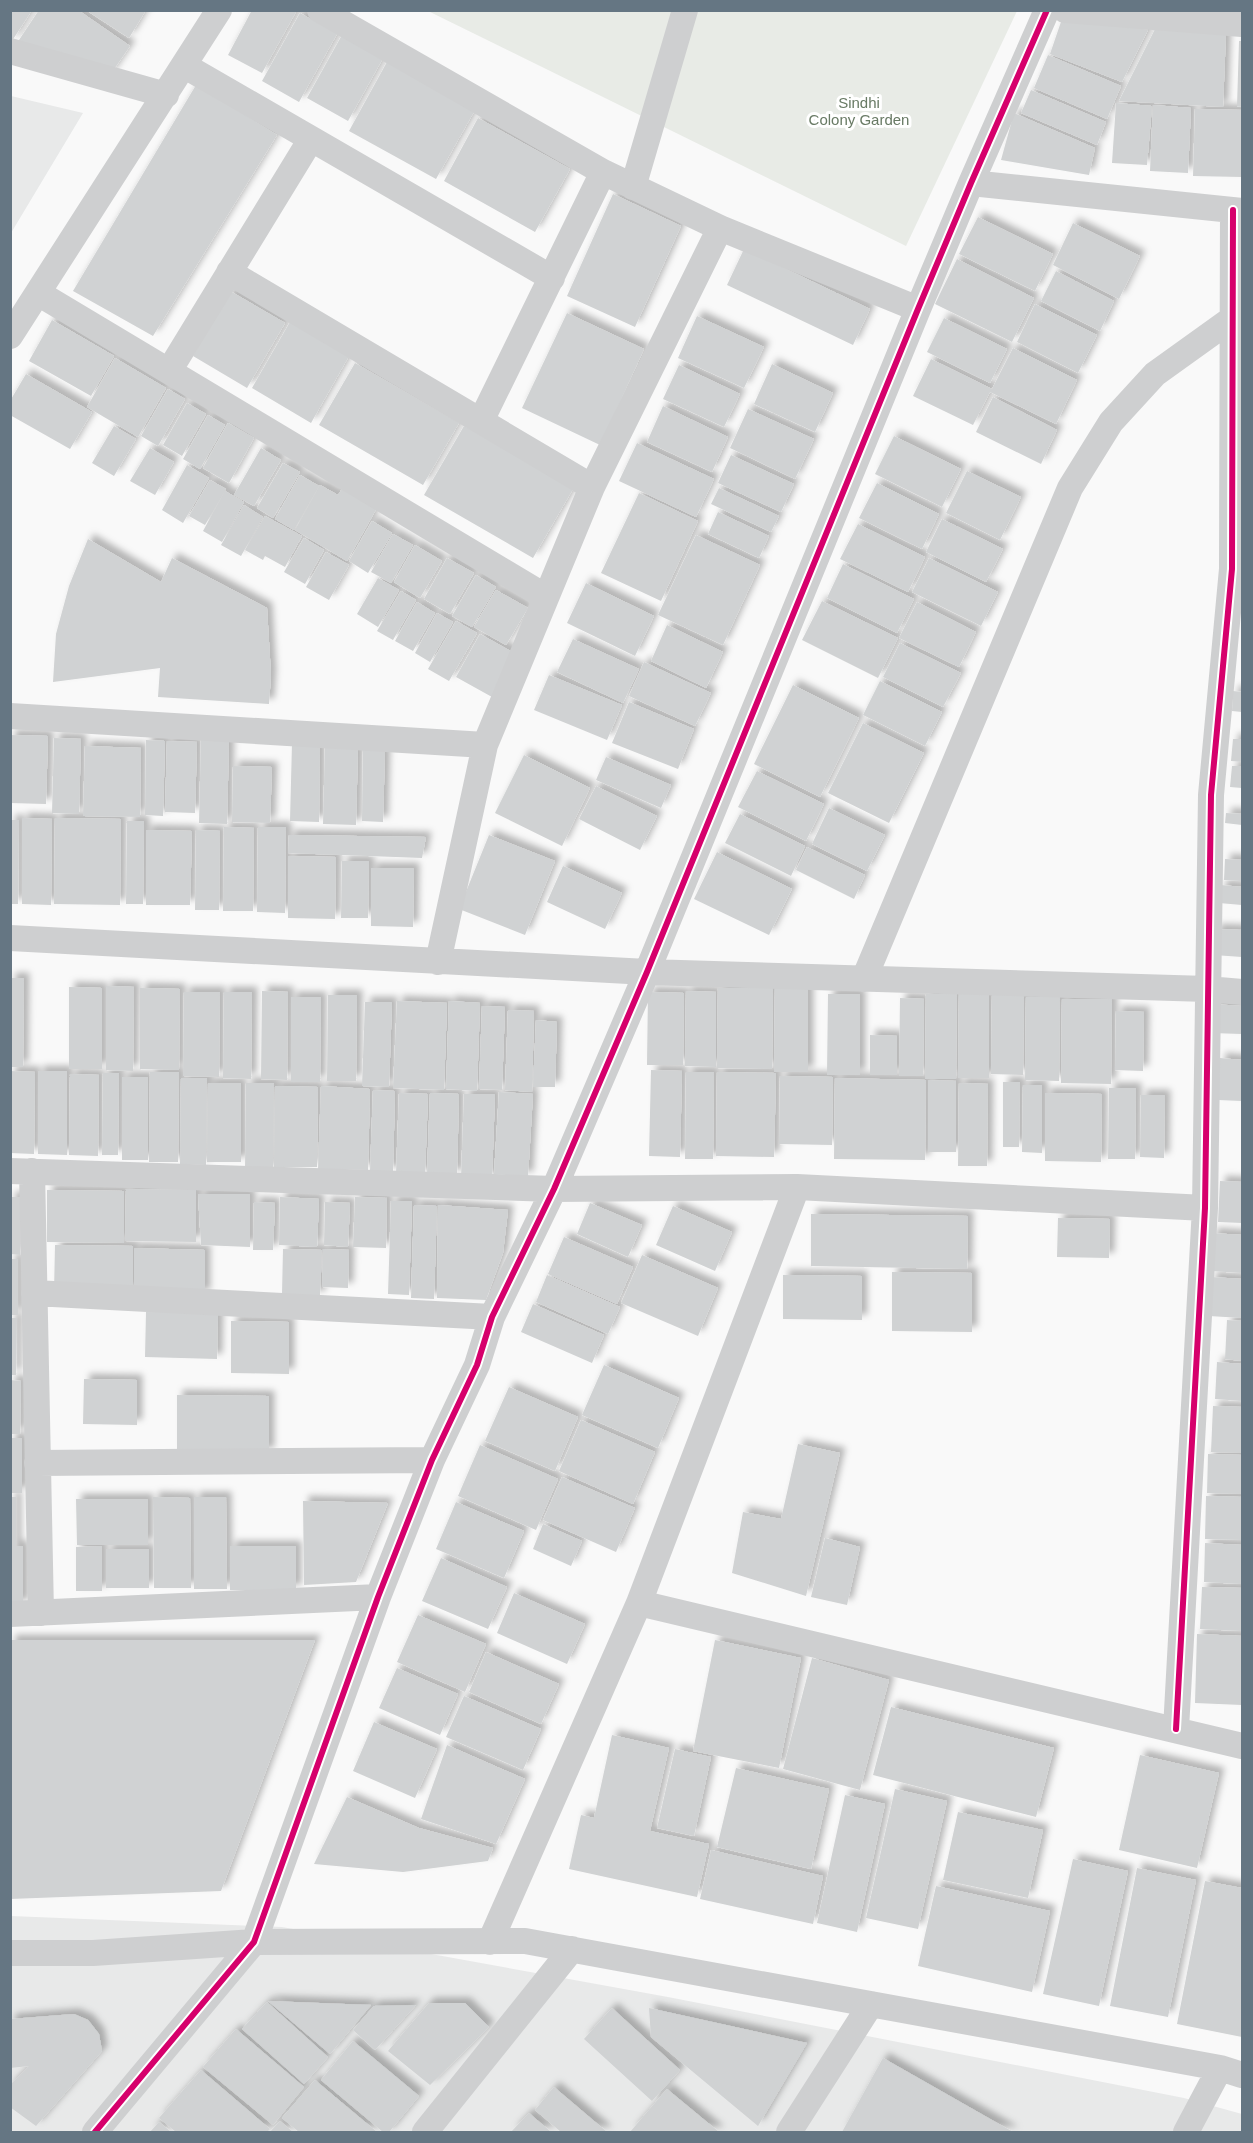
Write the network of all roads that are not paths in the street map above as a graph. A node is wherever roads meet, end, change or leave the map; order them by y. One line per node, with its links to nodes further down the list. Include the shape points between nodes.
1 (219, 10): 8 (street)
2 (320, 10): 11 (street)
3 (685, 10): 13 (street)
4 (1047, 10): 12 (street)
5 (1065, 10): 6 (street)
6 (1242, 24)
7 (10, 51): 9 (street)
8 (185, 66): 9 (street); 10 (street)
9 (166, 95): 18 (street)
10 (311, 139): 16 (street); 17 (street)
11 (603, 172): 13 (street); 17 (street)
12 (971, 183): 14 (street); 19 (street)
13 (633, 187): 15 (street)
14 (1238, 210): 20 (street)
15 (720, 228): 19 (street); 24 (street)
16 (229, 272): 22 (street); 23 (street)
17 (552, 278): 23 (street)
18 (38, 293): 21 (street); 22 (street)
19 (918, 309): 30 (street)
20 (1233, 318): 31 (street, via 1155,374 1112,422 1070,488); 32 (street, via 1233,569 1211,795)
21 (10, 336)
22 (169, 371): 25 (street)
23 (481, 421): 24 (street)
24 (592, 487): 25 (street)
25 (546, 597): 27 (street)
26 (10, 716): 27 (street)
27 (485, 745): 29 (street)
28 (10, 938): 29 (street)
29 (438, 962): 30 (street)
30 (647, 972): 31 (street); 36 (street)
31 (864, 979): 32 (street)
32 (1206, 989): 33 (street); 37 (street)
33 (1242, 992)
34 (21, 1171): 36 (street); 38 (street)
35 (797, 1187): 36 (street); 37 (street); 43 (street)
36 (554, 1189): 39 (street)
37 (1205, 1208): 46 (street)
38 (34, 1293): 39 (street); 41 (street)
39 (492, 1317): 40 (street, via 477,1365)
40 (432, 1460): 41 (street); 42 (street)
41 (37, 1463): 44 (street)
42 (378, 1597): 44 (street); 49 (street)
43 (639, 1603): 46 (street); 48 (street)
44 (40, 1613): 45 (street)
45 (10, 1614)
46 (1176, 1729): 47 (street)
47 (1242, 1746)
48 (490, 1941): 49 (street); 50 (street, via 525,1941)
49 (254, 1942): 51 (street, via 93,1953); 54 (street)
50 (572, 1949): 52 (street); 55 (street)
51 (10, 1953)
52 (872, 2004): 53 (street); 56 (street)
53 (1231, 2071): 57 (street)
54 (95, 2133)
55 (425, 2133)
56 (789, 2133)
57 (1186, 2133)

